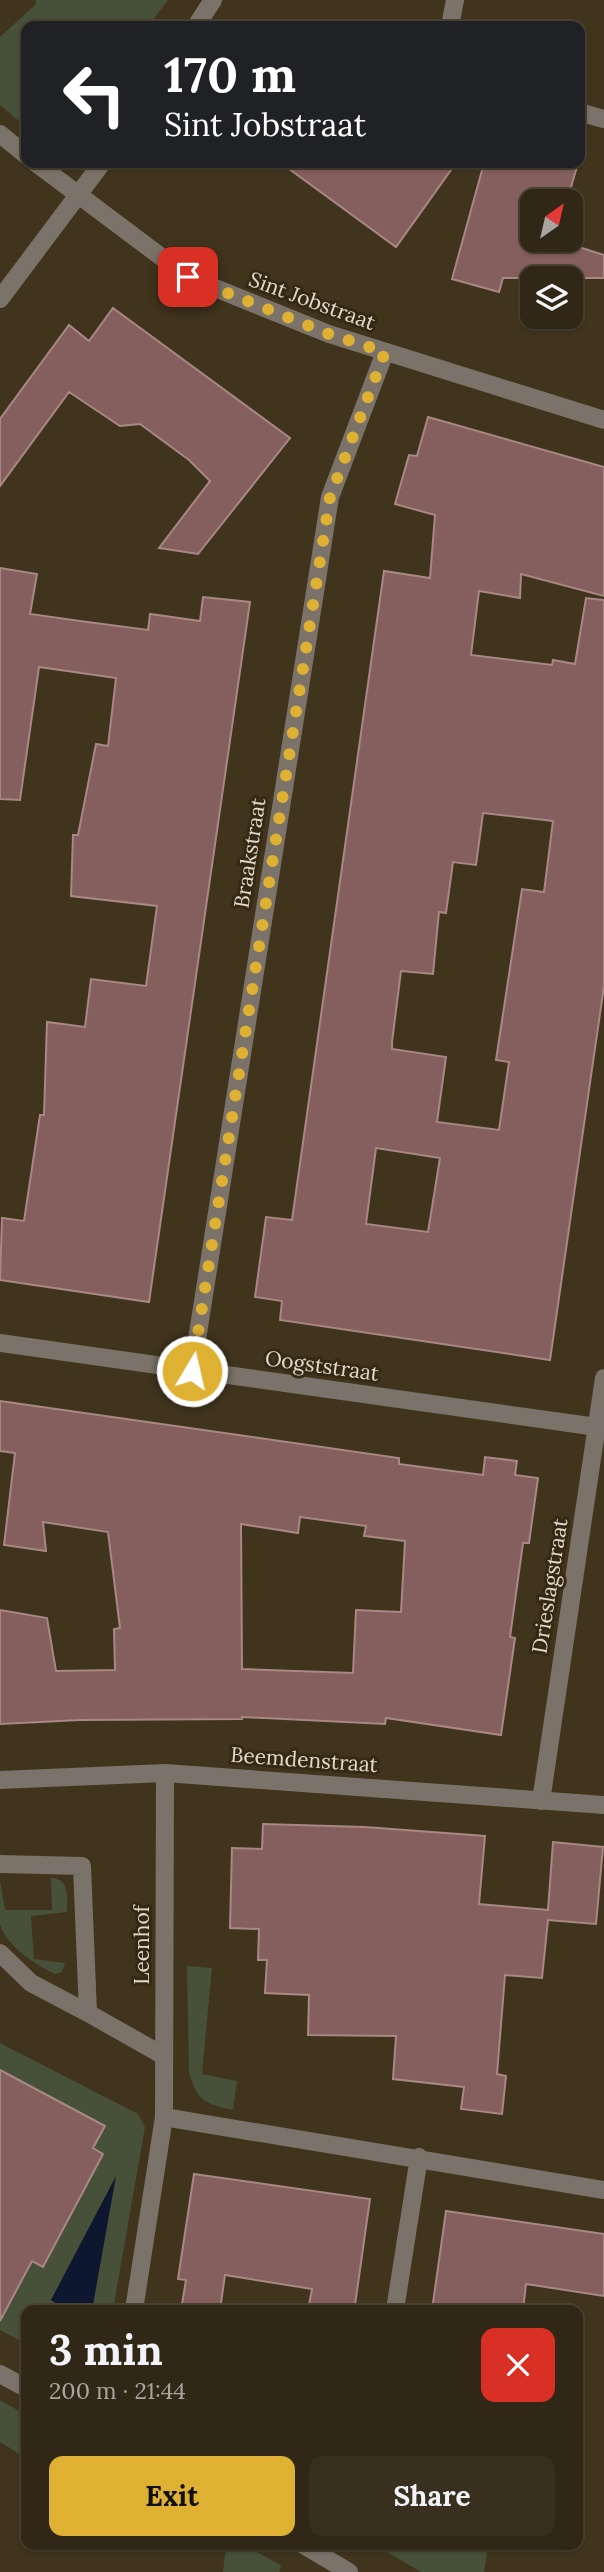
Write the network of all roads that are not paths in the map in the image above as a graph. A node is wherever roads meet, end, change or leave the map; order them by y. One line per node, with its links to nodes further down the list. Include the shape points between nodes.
1 (214, 0): 3 (street)
2 (456, 0): 4 (street)
3 (199, 21)
4 (451, 21)
5 (585, 114): 6 (street)
6 (604, 119)
7 (0, 134): 8 (street)
8 (21, 151)
9 (43, 168): 11 (street, Sint Jobstraat)
10 (99, 168): 11 (street)
11 (79, 196): 12 (street); 13 (street, Sint Jobstraat, via 188,277)
12 (0, 299)
13 (385, 352): 14 (street, Sint Jobstraat); 16 (street, Braakstraat, via 330,497)
14 (604, 421)
15 (0, 1343): 16 (street, Oogststraat)
16 (192, 1371): 18 (street, Oogststraat)
17 (604, 1378): 18 (street, Drieslagstraat)
18 (597, 1427): 21 (street, Drieslagstraat)
19 (165, 1773): 20 (street, Beemdenstraat); 21 (street, Beemdenstraat); 26 (street, Leenhof)
20 (0, 1780)
21 (541, 1801): 22 (street, Beemdenstraat)
22 (604, 1805)
23 (0, 1864): 25 (street, via 82,1866)
24 (0, 1953): 25 (street, via 31,1983)
25 (88, 2013): 26 (street)
26 (164, 2056): 27 (street, Leenhof)
27 (164, 2117): 28 (street); 30 (street, Leenhof)
28 (419, 2157): 29 (street); 31 (street)
29 (604, 2190)
30 (135, 2305)
31 (396, 2305)
32 (0, 2374): 33 (street)
33 (21, 2385)
34 (312, 2550): 35 (street)
35 (349, 2572)

